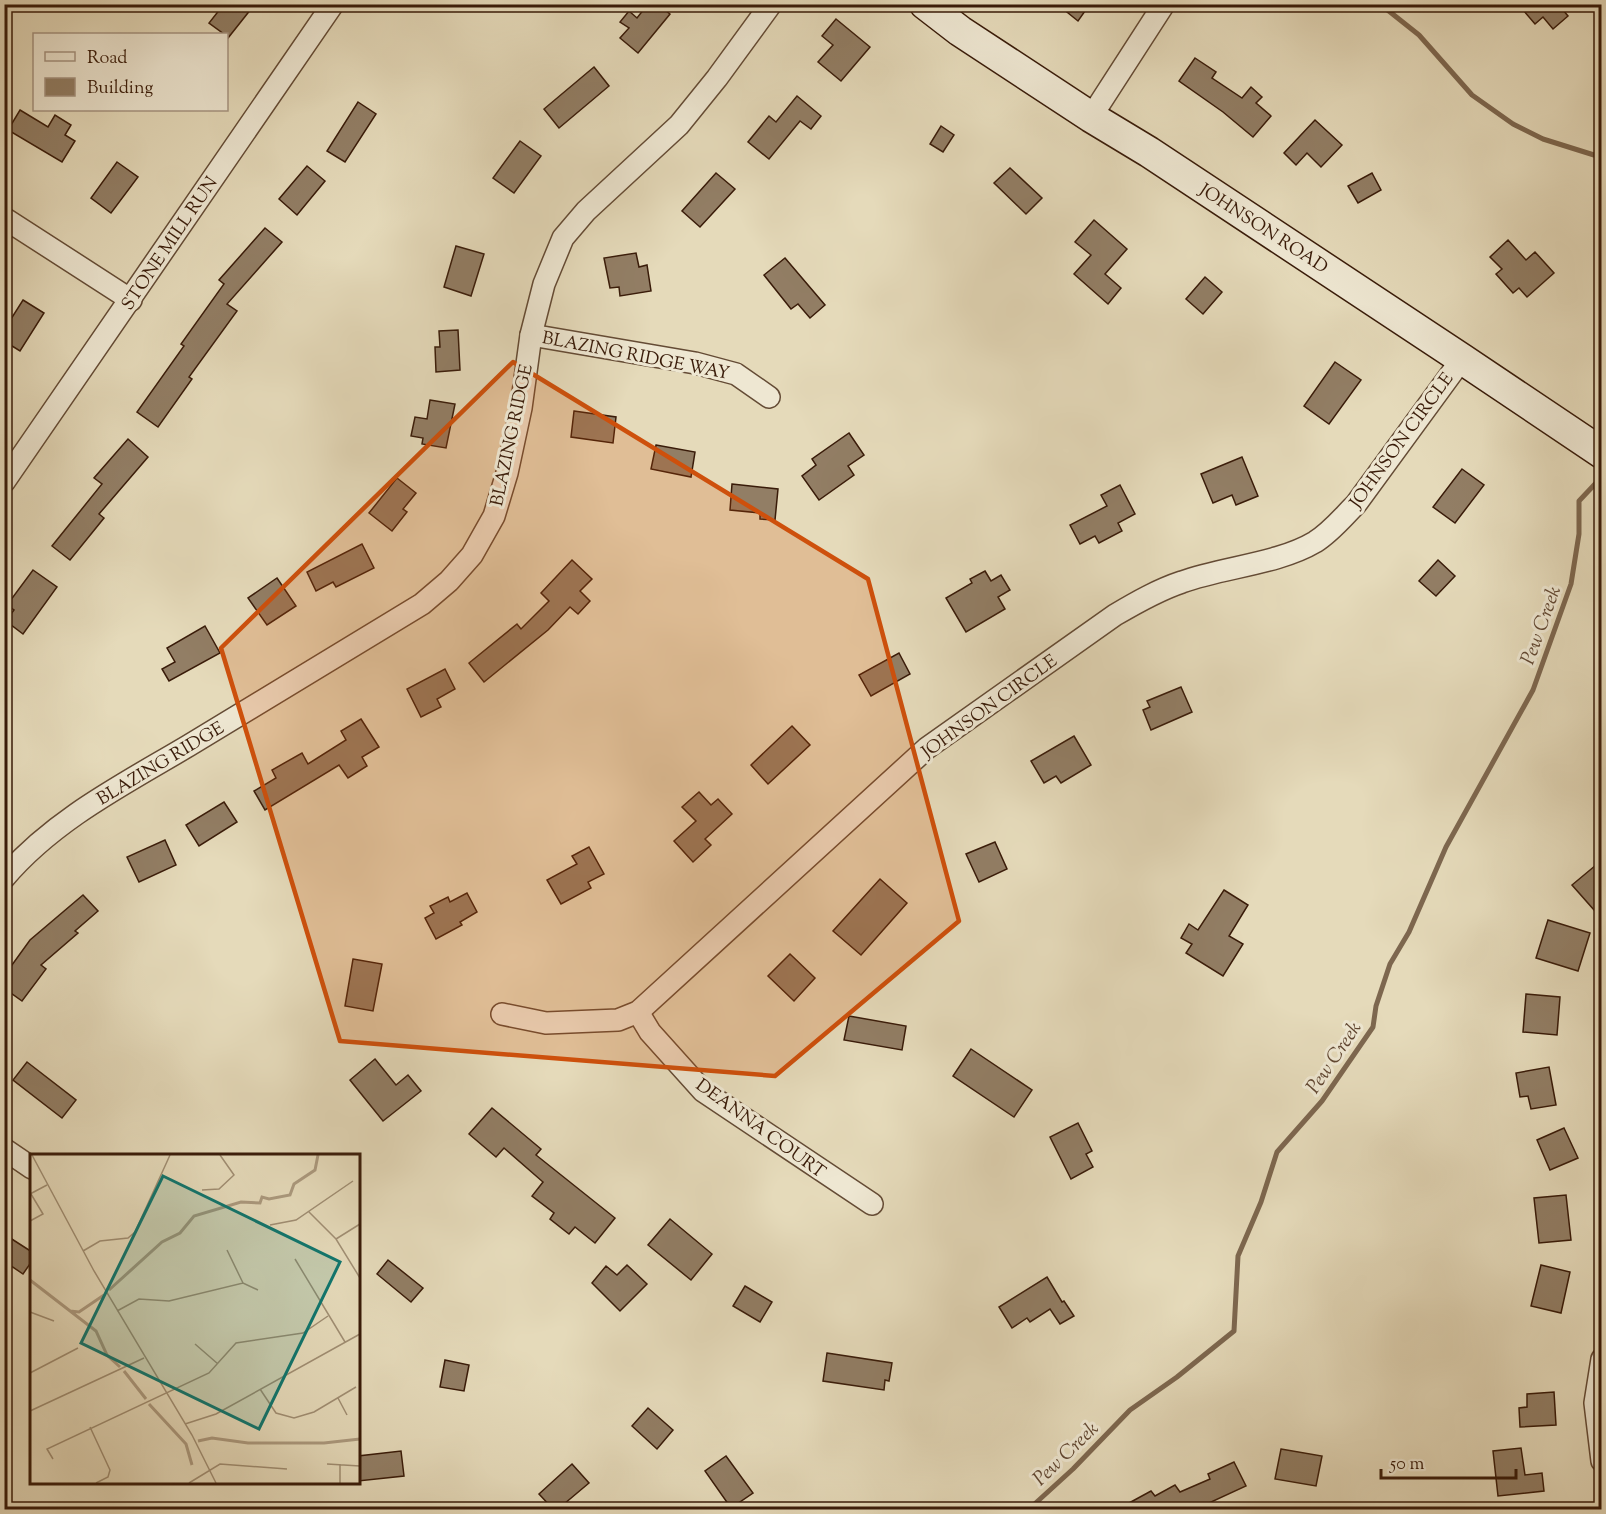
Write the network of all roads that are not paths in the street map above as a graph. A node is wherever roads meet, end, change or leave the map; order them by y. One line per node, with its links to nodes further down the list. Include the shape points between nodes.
1 (333, 4): 7 (street, STONE MILL RUN)
2 (771, 4): 8 (street, BLAZING RIDGE, via 679,125 594,203 563,238 544,284)
3 (925, 4): 5 (street, JOHNSON ROAD)
4 (1164, 4): 5 (street)
5 (1091, 117): 9 (street, JOHNSON ROAD)
6 (4, 218): 7 (street)
7 (131, 300): 12 (street, STONE MILL RUN)
8 (531, 335): 10 (street, BLAZING RIDGE WAY, via 695,363 736,374); 13 (street, BLAZING RIDGE, via 521,408 494,516 472,555 449,581 422,604 62,824)
9 (1461, 358): 11 (street, JOHNSON ROAD); 14 (street, JOHNSON CIRCLE, via 1356,504 1315,542 1182,582 1115,615 927,748)
10 (769, 397)
11 (1602, 453)
12 (4, 482)
13 (4, 878)
14 (638, 1012): 15 (street, JOHNSON CIRCLE, via 618,1020 546,1023); 18 (street, DEANNA COURT, via 650,1032 703,1091)
15 (502, 1014)
16 (4, 1149): 17 (street)
17 (30, 1166)
18 (872, 1204)
19 (1602, 1359): 20 (street, via 1596,1403)
20 (1602, 1461)

